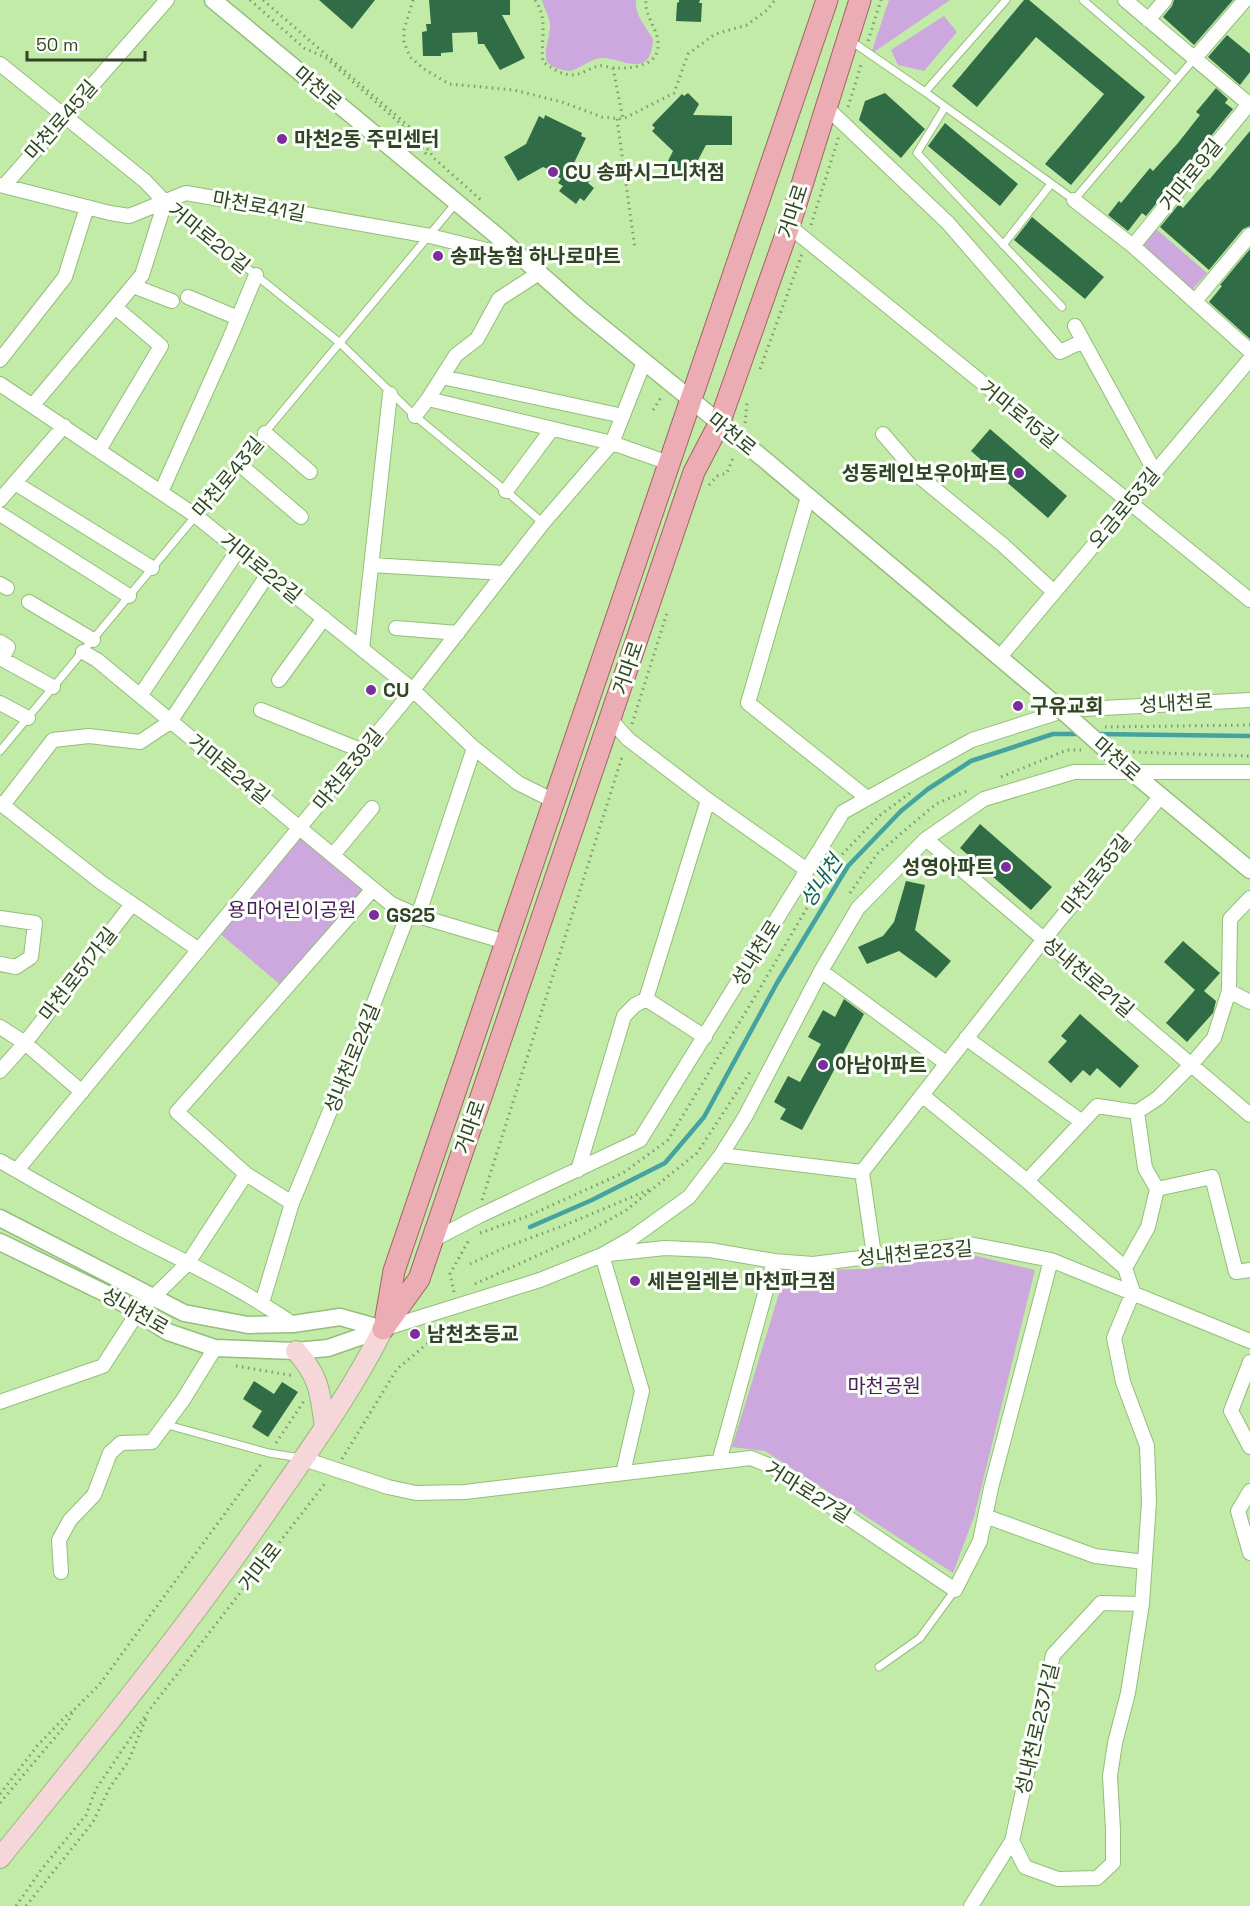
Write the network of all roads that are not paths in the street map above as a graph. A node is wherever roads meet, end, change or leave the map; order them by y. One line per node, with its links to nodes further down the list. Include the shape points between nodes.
1 (167, 0): 19 (street, 마천로45길)
2 (213, 0): 24 (street, 마천로)
3 (827, 0): 52 (main road, 거마로)
4 (860, 0): 11 (main road, 거마로)
5 (1006, 0): 15 (lane)
6 (1083, 0): 14 (lane)
7 (1125, 0): 10 (street, 거마로9길)
8 (1165, 0): 10 (street)
9 (1245, 0): 12 (street)
10 (1148, 20): 12 (street, 거마로9길)
11 (847, 39): 15 (lane); 17 (main road, 거마로)
12 (1194, 59): 14 (lane); 16 (street, 거마로9길)
13 (0, 64): 19 (street, 거마로20길)
14 (1176, 80): 22 (lane)
15 (925, 92): 18 (lane)
16 (1250, 104): 30 (street, 거마로9길)
17 (826, 107): 26 (main road, 거마로); 42 (street, via 948,223 1060,352)
18 (945, 107): 20 (lane); 29 (lane, via 917,153)
19 (64, 117): 21 (street, 마천로45길); 23 (street, 거마로20길, via 145,181)
20 (1051, 184): 22 (lane); 29 (lane)
21 (2, 185): 25 (street, 마천로41길)
22 (1074, 200): 30 (street)
23 (165, 202): 25 (street, 마천로41길, via 129,216); 28 (street, 마천로41길, via 186,193); 33 (lane, 거마로20길); 34 (street, via 142,275)
24 (456, 203): 28 (lane, 마천로43길); 31 (street, 마천로)
25 (87, 207): 46 (street, via 65,277)
26 (789, 226): 56 (main road, 거마로); 72 (street, 거마로15길)
27 (1250, 235): 37 (street)
28 (430, 236): 31 (street, 마천로41길); 43 (lane, 마천로43길)
29 (1003, 245): 39 (lane)
30 (1133, 246): 37 (street)
31 (523, 258): 32 (street, 마천로)
32 (538, 273): 47 (street, 마천로); 48 (street, via 499,299 477,339 456,355)
33 (255, 275): 40 (street); 43 (lane, 거마로20길)
34 (133, 286): 36 (street); 38 (street)
35 (188, 297): 40 (street)
36 (172, 301)
37 (1196, 301): 44 (street)
38 (115, 307): 53 (street); 62 (street, via 161,346)
39 (1062, 308)
40 (238, 318): 69 (street)
41 (1075, 326): 42 (street)
42 (1083, 341): 66 (street)
43 (340, 343): 50 (lane, 거마로20길); 59 (lane, 마천로43길)
44 (1250, 351)
45 (1250, 359): 66 (street, 오금로53길)
46 (0, 360)
47 (645, 362): 52 (street, 마천로); 55 (street, 마천로39길)
48 (442, 377): 51 (street); 55 (street)
49 (0, 384): 53 (street, 거마로22길)
50 (390, 394): 54 (lane, 거마로20길); 78 (street)
51 (428, 399): 54 (street); 58 (street)
52 (691, 400): 56 (street, 마천로); 63 (main road, 거마로)
53 (33, 405): 57 (street, 거마로22길)
54 (415, 416): 68 (lane, 거마로20길)
55 (622, 416): 61 (street, 마천로39길)
56 (719, 424): 70 (street, 마천로); 102 (main road, 거마로, via 694,472)
57 (64, 426): 62 (street, 거마로22길); 67 (street)
58 (552, 429): 61 (street); 68 (street)
59 (265, 433): 64 (lane, 마천로43길); 65 (street)
60 (883, 434): 82 (street, via 920,477)
61 (612, 443): 63 (street); 76 (street, 마천로39길)
62 (99, 450): 69 (street, 거마로22길)
63 (669, 463): 112 (main road, 거마로)
64 (239, 464): 74 (lane, 마천로43길); 75 (street)
65 (310, 472)
66 (1155, 472): 72 (street, 오금로53길)
67 (15, 483): 71 (street); 79 (street)
68 (506, 491): 76 (lane, 거마로20길)
69 (161, 492): 74 (street, 거마로22길)
70 (808, 497): 93 (street, 마천로); 110 (street, via 748,703)
71 (0, 500)
72 (1129, 503): 82 (street, 오금로53길); 84 (street, 거마로15길)
73 (0, 514): 83 (street)
74 (196, 516): 77 (street, 거마로22길); 79 (lane, 마천로43길)
75 (301, 517)
76 (543, 523): 80 (street, 마천로39길)
77 (238, 550): 81 (street, 거마로22길); 97 (street)
78 (371, 566): 80 (street); 91 (street)
79 (152, 568): 83 (lane, 마천로43길)
80 (504, 573): 88 (street, 마천로39길)
81 (268, 574): 86 (street, 거마로22길); 103 (street)
82 (1054, 592): 93 (street, 오금로53길)
83 (129, 596): 89 (lane, 마천로43길)
84 (1250, 600)
85 (29, 602): 89 (street)
86 (324, 618): 91 (street, 거마로22길); 94 (street)
87 (396, 628): 88 (street)
88 (458, 633): 96 (street, 마천로39길)
89 (93, 640): 92 (lane, 마천로43길)
90 (0, 642): 95 (street, via 8,647 2,659)
91 (362, 649): 96 (street, 거마로22길)
92 (83, 652): 95 (lane, 마천로43길); 97 (street, 거마로24길)
93 (999, 658): 107 (street, 마천로, bridge)
94 (279, 680)
95 (53, 687): 101 (lane, 마천로43길)
96 (413, 690): 104 (street, 거마로22길); 106 (street, 마천로39길)
97 (140, 696): 103 (street, 거마로24길)
98 (1250, 700): 110 (street, 성내천로, via 1066,710 972,740)
99 (0, 703): 101 (street)
100 (261, 710): 106 (street)
101 (28, 718): 105 (lane, 마천로43길)
102 (610, 719): 111 (street, via 628,739); 155 (main road, 거마로)
103 (170, 722): 113 (street, via 140,742 89,736 53,740); 115 (street, 거마로24길)
104 (474, 748): 112 (street, 거마로22길, via 518,783); 123 (street, 성내천로24길)
105 (0, 751)
106 (363, 751): 115 (street, 마천로39길)
107 (1125, 767): 108 (street, 성내천로); 109 (street, 마천로); 116 (street, 성내천로, via 1074,772 984,799)
108 (1250, 772)
109 (1160, 797): 119 (street, 마천로); 125 (street, 마천로35길)
110 (867, 798): 118 (street, 성내천로, via 843,812)
111 (708, 800): 118 (street); 131 (street)
112 (555, 801): 126 (main road, 거마로)
113 (1, 804): 122 (street)
114 (372, 808): 117 (street)
115 (300, 828): 117 (street, 거마로24길); 127 (street, 마천로39길)
116 (926, 839): 125 (street, 성내천로21길); 129 (street, 성내천로, via 858,908)
117 (333, 855): 120 (street, 거마로24길)
118 (807, 870): 134 (street, 성내천로)
119 (1250, 870)
120 (373, 888): 123 (street, 거마로24길, via 390,903); 150 (street, via 177,1112)
121 (1250, 898): 130 (street, via 1230,919)
122 (132, 904): 127 (street); 136 (street, 마천로51가길)
123 (414, 914): 126 (street, 거마로24길); 153 (street, 성내천로24길)
124 (0, 918): 128 (street, via 35,923 32,957 16,967)
125 (1044, 939): 135 (street, 마천로35길); 138 (street, 성내천로21길)
126 (506, 942): 169 (main road, 거마로, via 394,1271)
127 (199, 950): 140 (street, 마천로39길)
128 (0, 964)
129 (820, 970): 137 (street); 145 (street, 성내천로, via 746,1117)
130 (1229, 991): 132 (street); 138 (street, via 1214,1038)
131 (646, 999): 134 (street); 148 (street, via 624,1017)
132 (1250, 1002)
133 (0, 1027): 136 (street)
134 (705, 1037): 148 (street, 성내천로, via 640,1140)
135 (966, 1038): 137 (street, 마천로35길); 144 (street)
136 (25, 1043): 139 (street, 마천로51가길); 140 (street)
137 (946, 1063): 141 (street, 마천로35길)
138 (1191, 1065): 142 (street, via 1158,1098); 143 (street, 성내천로21길)
139 (0, 1071)
140 (82, 1092): 147 (street, 마천로39길)
141 (922, 1095): 149 (street, 마천로35길); 151 (street)
142 (1137, 1112): 144 (street, via 1097,1106); 152 (street, via 1145,1168)
143 (1250, 1115)
144 (1082, 1122): 151 (street)
145 (721, 1155): 149 (street); 157 (street, 성내천로, via 689,1197)
146 (0, 1161): 147 (street)
147 (17, 1170): 161 (street)
148 (578, 1170): 155 (street, 성내천로)
149 (862, 1172): 158 (street)
150 (246, 1174): 153 (street); 161 (street)
151 (1027, 1181): 162 (street)
152 (1157, 1189): 162 (street, via 1149,1227); 163 (street, via 1212,1177 1236,1272)
153 (292, 1203): 166 (street, 성내천로24길)
154 (0, 1218): 165 (street, 성내천로)
155 (432, 1241): 169 (main road, 거마로, via 419,1279)
156 (0, 1242): 167 (street, 성내천로)
157 (602, 1255): 160 (street, 성내천로23길, via 665,1248 710,1250); 169 (street, 성내천로, via 540,1280); 180 (street, via 642,1391)
158 (874, 1255): 159 (street, 성내천로23길, via 970,1244); 160 (street, 성내천로23길, via 813,1264)
159 (1051, 1260): 164 (street, 성내천로23길); 182 (street)
160 (774, 1261): 179 (street)
161 (188, 1263): 165 (street); 166 (street)
162 (1125, 1268): 164 (street)
163 (1250, 1270)
164 (1133, 1292): 170 (street, 성내천로23길); 184 (street, via 1114,1338 1123,1382 1147,1446)
165 (153, 1298): 167 (street); 168 (street, 성내천로, via 184,1313 248,1325)
166 (262, 1303): 168 (street)
167 (138, 1312): 171 (street, 성내천로, via 168,1332); 174 (street, via 103,1366)
168 (292, 1324): 169 (street, 성내천로, via 340,1317)
169 (383, 1329): 172 (street, 성내천로, via 328,1348); 176 (main road, 거마로)
170 (1250, 1341)
171 (215, 1348): 172 (street, 성내천로); 175 (street)
172 (296, 1351): 176 (main road, via 318,1384)
173 (1250, 1362): 177 (street, via 1231,1411)
174 (0, 1402)
175 (164, 1424): 178 (lane); 185 (street, via 152,1442 121,1443 110,1453 93,1495 69,1520 59,1540)
176 (325, 1427): 178 (main road, 거마로)
177 (1250, 1447)
178 (304, 1459): 180 (street, 거마로27길, via 416,1493 465,1492); 190 (main road, 거마로, via 155,1666)
179 (719, 1462): 180 (street, 거마로27길); 186 (street, 거마로27길, via 751,1458 773,1467)
180 (623, 1473)
181 (1250, 1491): 183 (street, via 1238,1511)
182 (985, 1516): 184 (street, via 1095,1556); 186 (street, via 980,1541)
183 (1250, 1553)
184 (1145, 1562): 187 (street)
185 (61, 1572)
186 (955, 1590): 188 (lane, via 920,1638)
187 (1142, 1604): 189 (street, 성내천로23가길, via 1101,1603 1053,1655); 189 (street, via 1110,1776 1113,1863 1097,1878 1058,1879 1025,1868)
188 (879, 1667)
189 (1012, 1841): 191 (street, 성내천로23가길)
190 (0, 1858)
191 (971, 1906)

